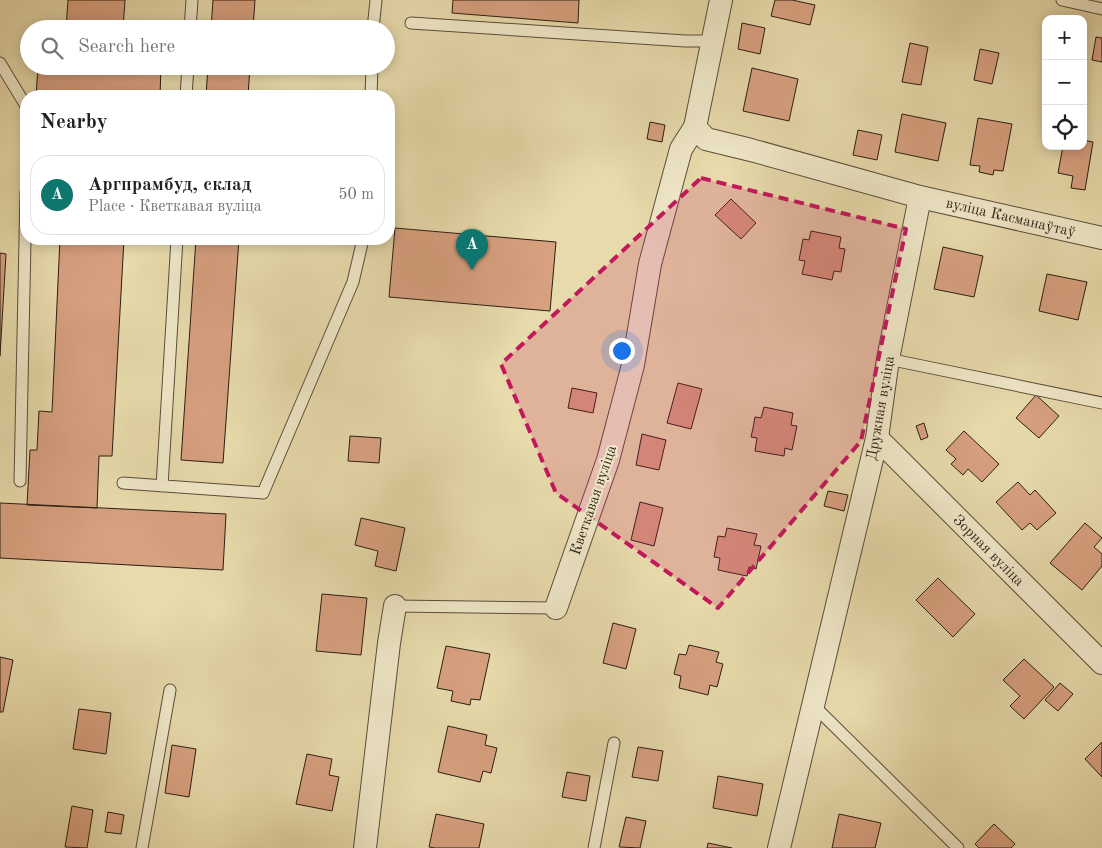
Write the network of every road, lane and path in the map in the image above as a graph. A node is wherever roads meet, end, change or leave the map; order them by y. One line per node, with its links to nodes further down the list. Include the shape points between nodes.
1 (192, 0): 6 (lane)
2 (376, 0): 7 (lane)
3 (721, 0): 9 (street, Кветкавая вуліца)
4 (1062, 0): 5 (lane)
5 (1102, 9)
6 (191, 20)
7 (374, 20)
8 (410, 23): 9 (lane)
9 (713, 41): 16 (street, Кветкавая вуліца)
10 (0, 63): 15 (lane)
11 (187, 75): 13 (lane)
12 (372, 75): 14 (lane)
13 (186, 90)
14 (371, 90)
15 (20, 96)
16 (695, 127): 17 (street, via 706,139); 29 (street, Кветкавая вуліца, via 681,149 655,244 633,365 608,460)
17 (920, 197): 18 (street, вуліца Касманаўтаў); 22 (street, Дружная вуліца)
18 (1102, 238)
19 (25, 245): 25 (lane)
20 (178, 245): 27 (lane)
21 (362, 245): 27 (lane, via 353,282 263,493)
22 (888, 360): 23 (lane); 24 (street, Дружная вуліца)
23 (1102, 403)
24 (877, 438): 30 (street, Зорная вуліца); 32 (street, Дружная вуліца)
25 (20, 481)
26 (123, 483): 27 (lane)
27 (162, 486)
28 (395, 606): 29 (lane, Кветкавая вуліца); 35 (street, Кветкавая вуліца)
29 (556, 608)
30 (1102, 663)
31 (170, 690): 34 (lane)
32 (812, 705): 37 (street, Дружная вуліца); 38 (lane)
33 (614, 743): 36 (lane)
34 (142, 848)
35 (365, 848)
36 (594, 848)
37 (779, 848)
38 (958, 848)

